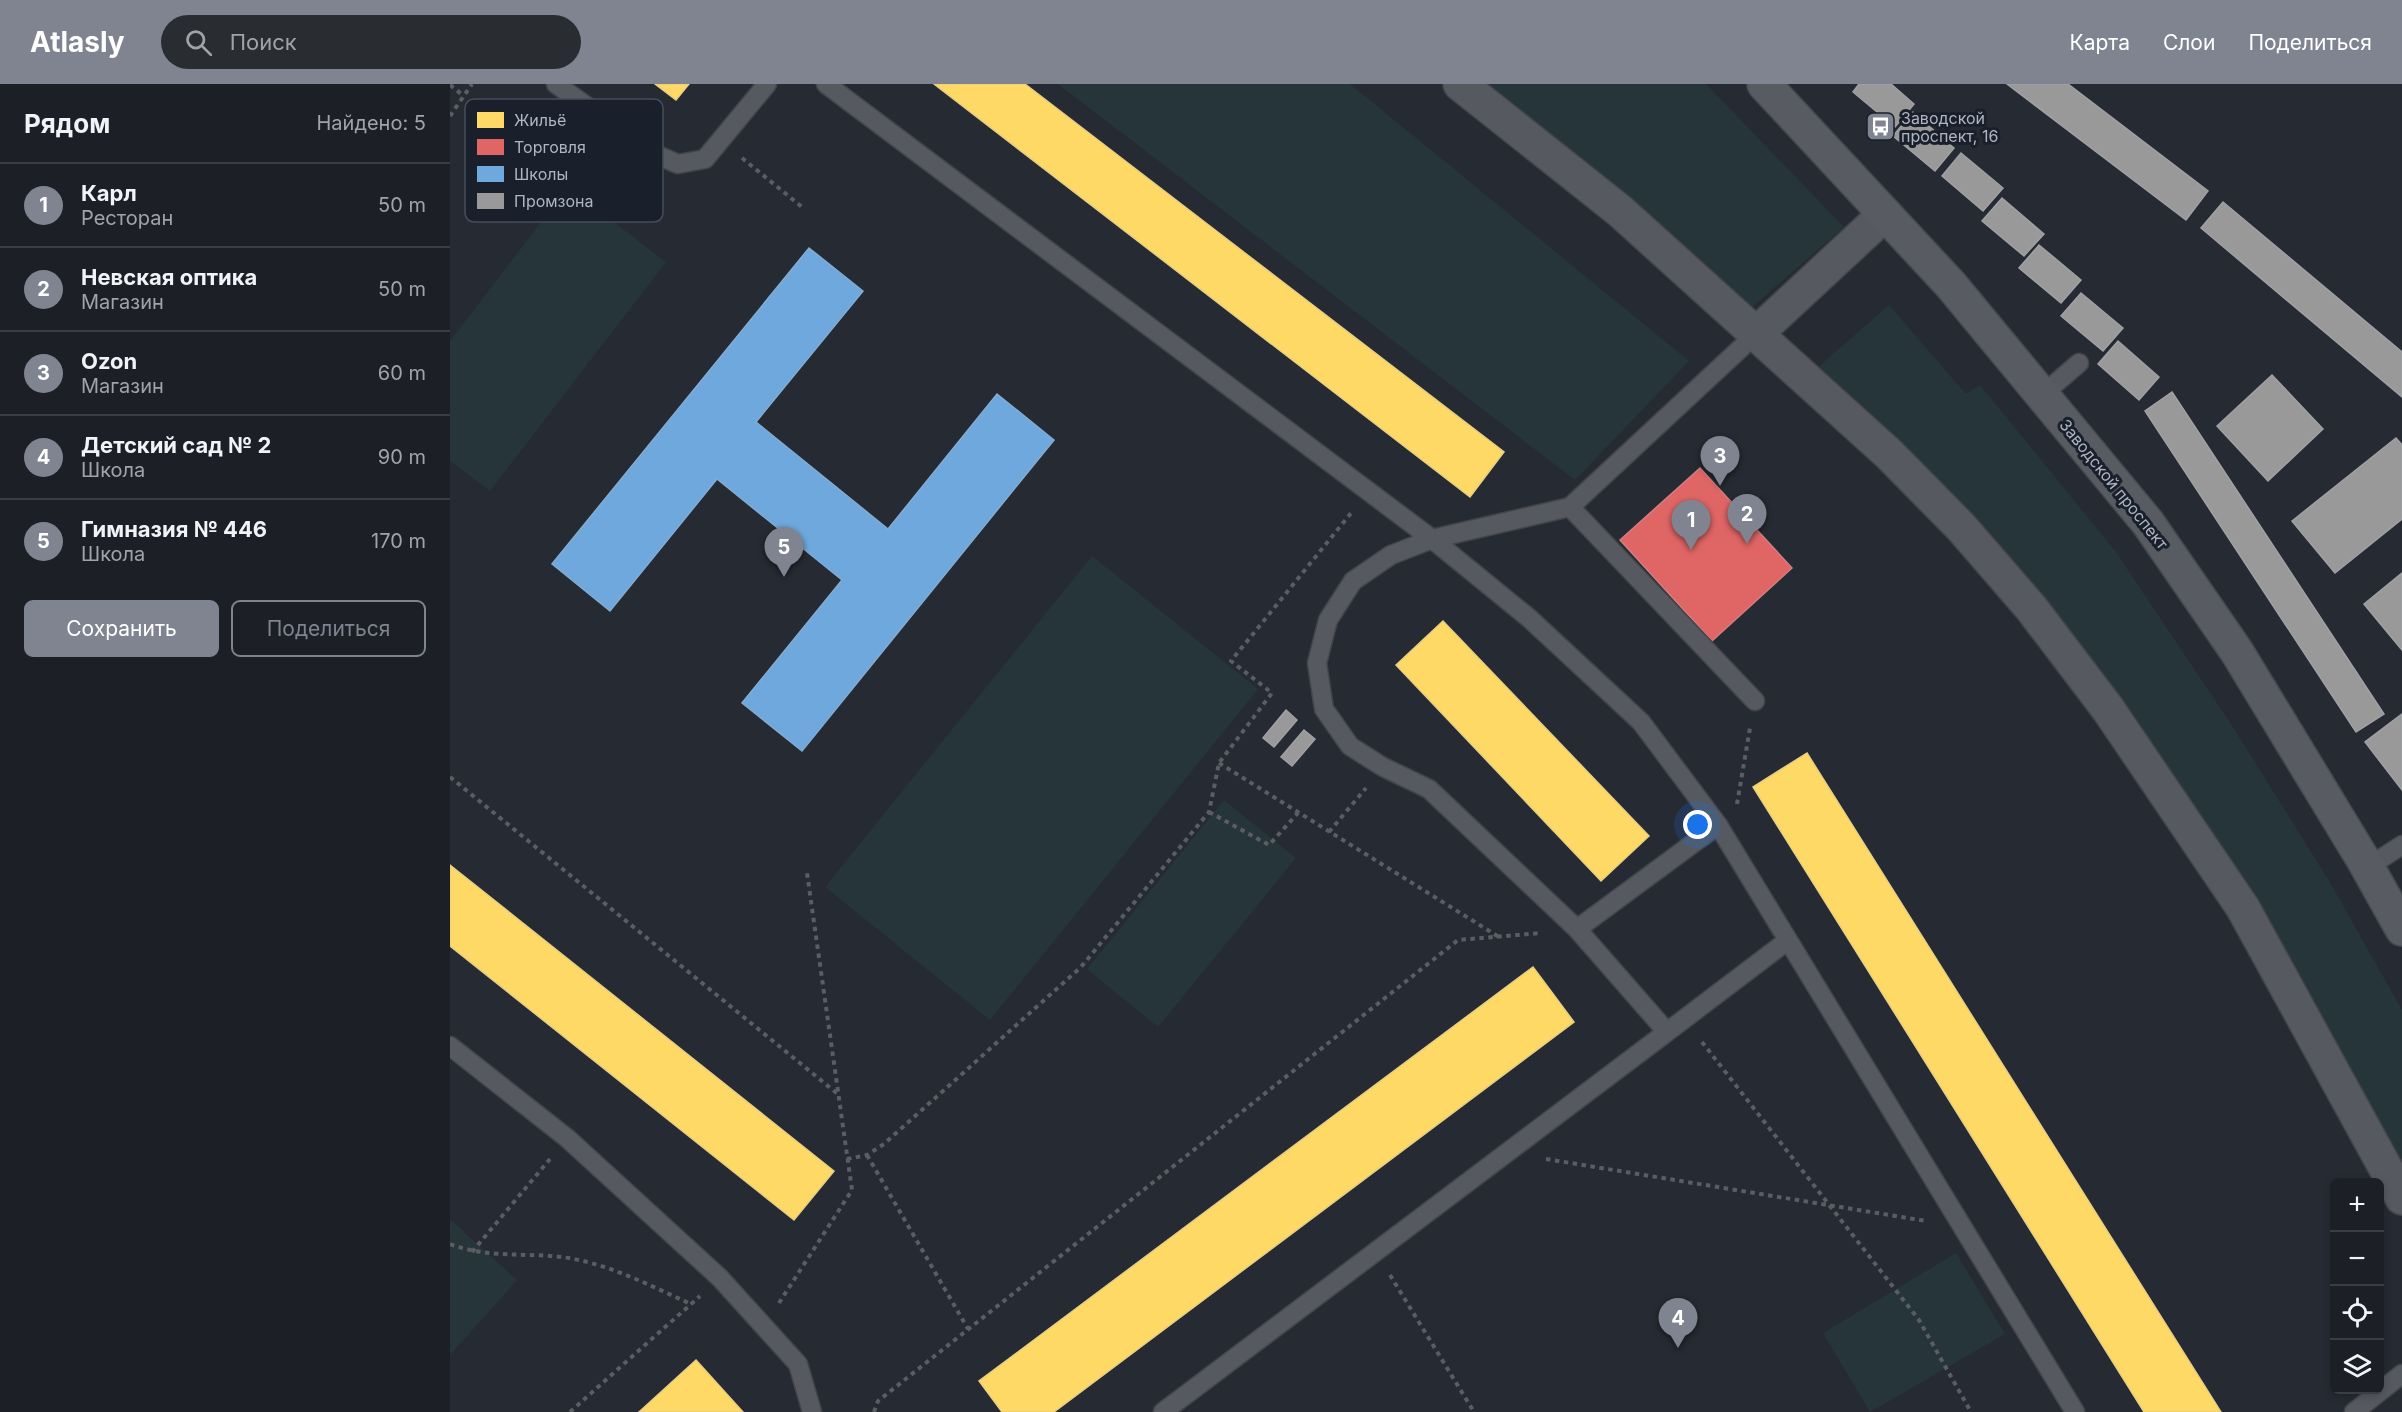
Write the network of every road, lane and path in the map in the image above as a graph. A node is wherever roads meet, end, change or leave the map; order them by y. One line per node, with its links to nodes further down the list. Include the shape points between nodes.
1 (472, 84): 8 (path)
2 (556, 84): 9 (lane)
3 (767, 84): 11 (lane)
4 (826, 84): 18 (lane)
5 (1460, 84): 15 (street, via 1620,211)
6 (1764, 84): 14 (main road, Заводской проспект)
7 (450, 85): 8 (path)
8 (464, 96): 10 (path)
9 (577, 99)
10 (450, 116)
11 (720, 140): 12 (lane, via 705,159 678,164); 13 (path)
12 (663, 158)
13 (802, 207)
14 (1885, 214): 15 (street); 17 (main road, Заводской проспект, via 1951,285)
15 (1756, 334): 19 (lane); 45 (street, via 1889,454 1961,527 2032,609 2108,709 2243,908)
16 (2079, 363): 17 (lane)
17 (2042, 395): 31 (main road, Заводской проспект, via 2148,523 2203,600)
18 (1369, 491): 20 (lane); 22 (path, via 1231,661 1272,693)
19 (1570, 507): 20 (lane); 21 (lane)
20 (1432, 539): 23 (lane, via 1391,555 1353,581 1328,620 1317,663 1324,709 1350,746); 27 (lane, via 1528,618 1641,722)
21 (1755, 701): 30 (path)
22 (1219, 764): 25 (path); 26 (path)
23 (1383, 767): 28 (path); 33 (lane, via 1429,789)
24 (450, 777): 40 (path)
25 (1209, 812): 26 (path, via 1269,845); 43 (path, via 1081,967)
26 (1298, 813): 28 (path)
27 (1718, 825): 30 (lane); 33 (lane)
28 (1329, 832): 35 (path)
29 (2402, 845): 31 (lane)
30 (1730, 846): 36 (lane)
31 (2368, 867): 34 (main road, Заводской проспект)
32 (807, 873): 40 (path)
33 (1578, 929): 35 (path); 38 (lane)
34 (2402, 929)
35 (1500, 937): 54 (path, via 1458,940)
36 (1787, 941): 37 (lane); 47 (lane)
37 (1684, 1019): 38 (lane); 46 (path)
38 (1667, 1032): 42 (lane)
39 (451, 1050): 41 (lane)
40 (839, 1095): 44 (path)
41 (567, 1138): 49 (path); 51 (lane)
42 (1507, 1152): 46 (path); 50 (lane)
43 (867, 1155): 44 (path); 54 (path)
44 (847, 1159): 53 (path, via 852,1190)
45 (2402, 1198)
46 (1829, 1205): 47 (path); 61 (path, via 1918,1320)
47 (1962, 1227): 62 (lane)
48 (450, 1244): 49 (path)
49 (472, 1252): 52 (path, via 572,1258 609,1268)
50 (1374, 1252): 59 (lane); 60 (path)
51 (720, 1278): 52 (path); 53 (lane)
52 (691, 1304): 56 (path)
53 (764, 1327): 57 (lane, via 798,1364)
54 (968, 1329): 58 (path, via 878,1401)
55 (2402, 1374): 63 (lane)
56 (570, 1412)
57 (812, 1412)
58 (874, 1412)
59 (1162, 1412)
60 (1474, 1412)
61 (1971, 1412)
62 (2075, 1412)
63 (2354, 1412)

